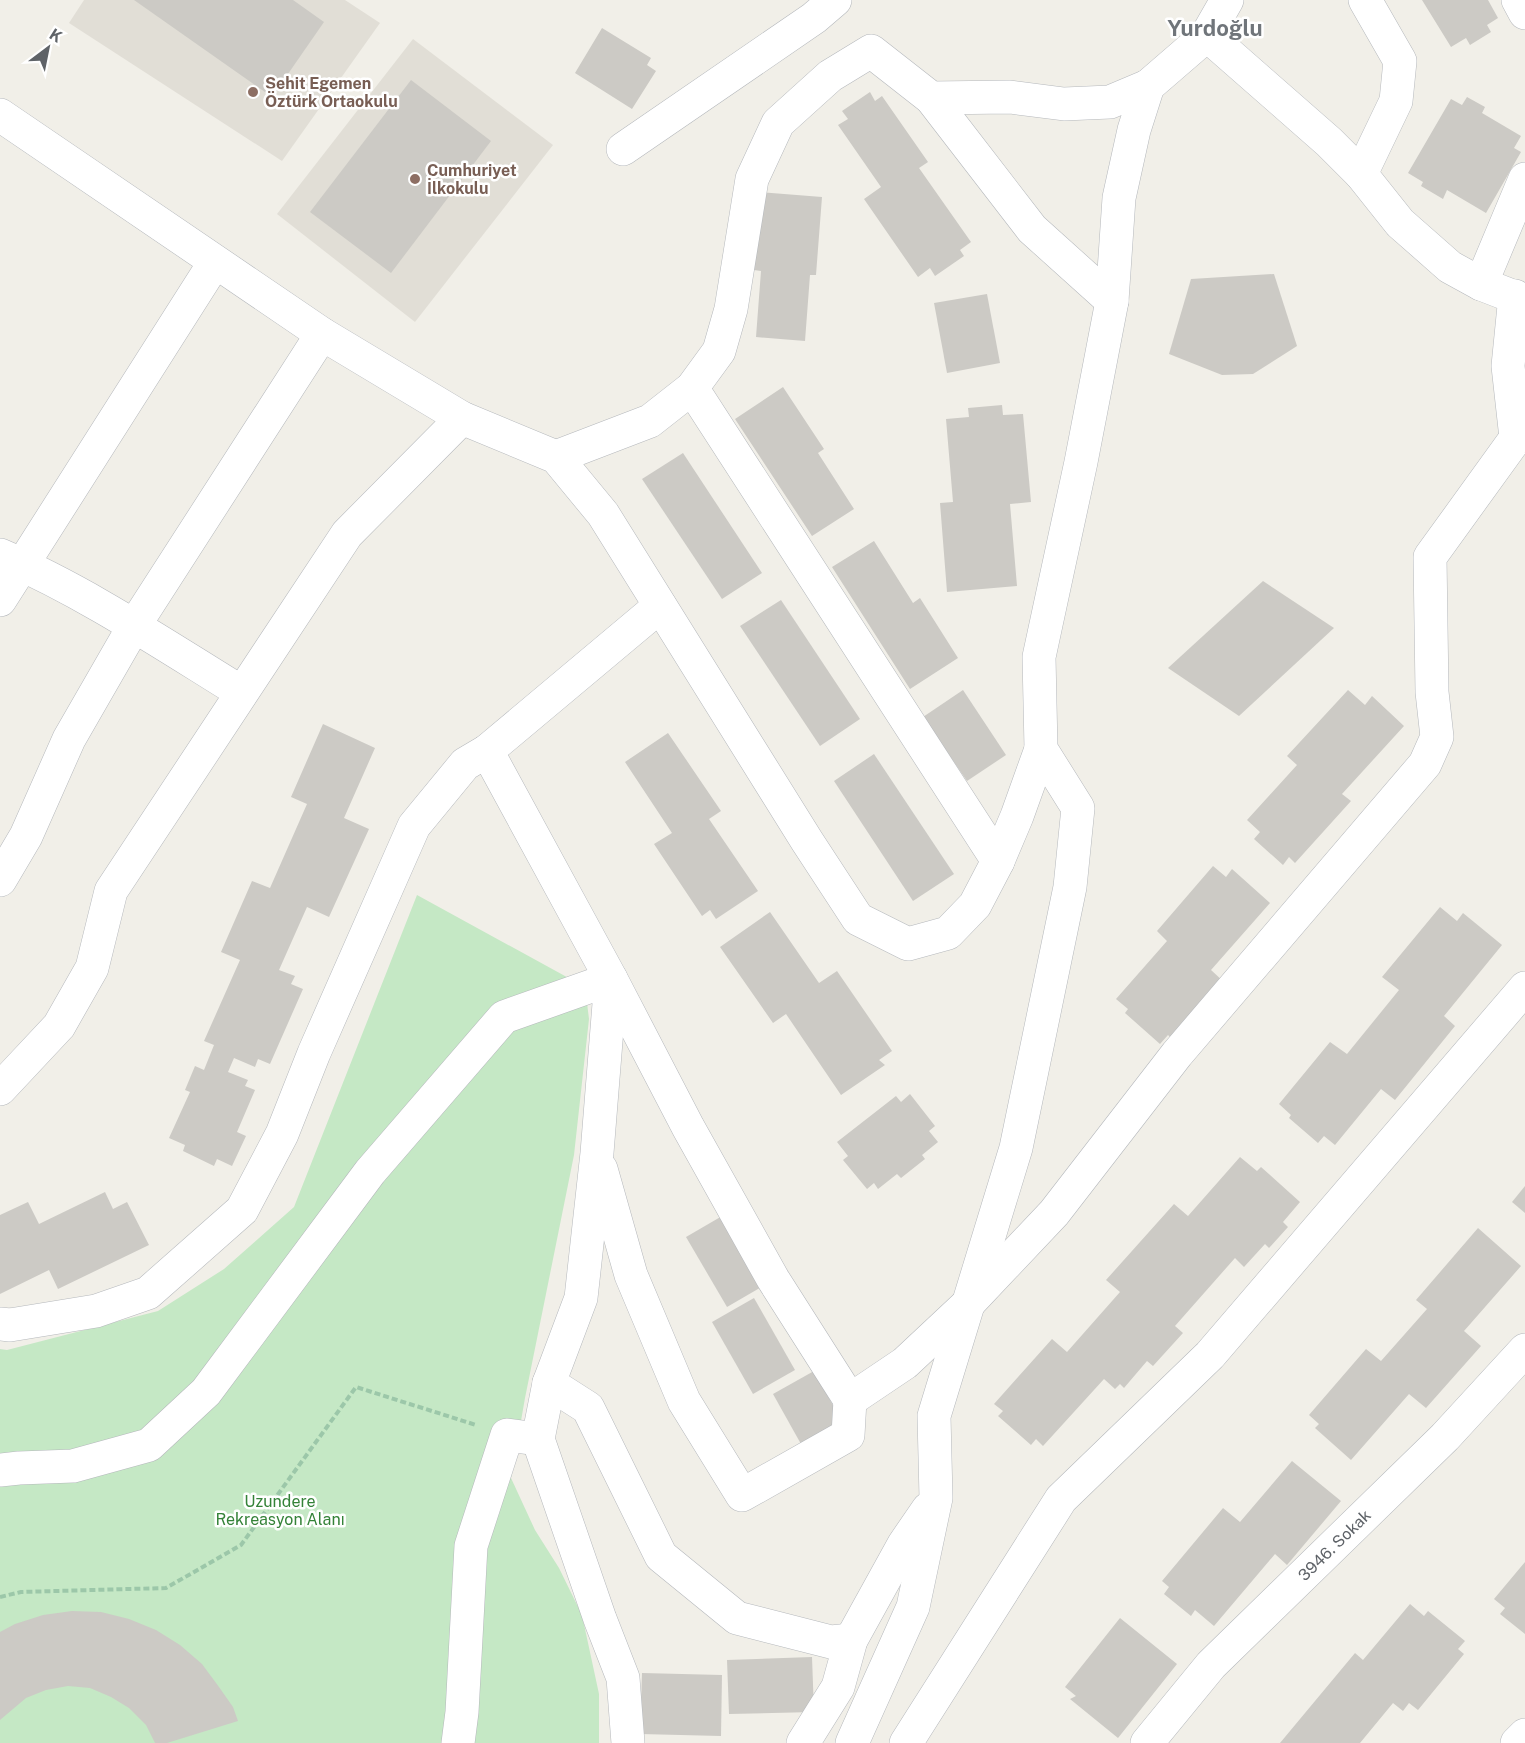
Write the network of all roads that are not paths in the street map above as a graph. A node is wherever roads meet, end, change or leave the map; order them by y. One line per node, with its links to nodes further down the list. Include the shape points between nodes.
1 (835, 0): 10 (street)
2 (1227, 0): 6 (street)
3 (1365, 0): 11 (street, via 1400,61 1396,101)
4 (1518, 0): 5 (street)
5 (1525, 13)
6 (1207, 35): 7 (street); 11 (street)
7 (1148, 86): 8 (street, via 1110,102 1064,104 1010,97); 16 (street, via 1119,198)
8 (931, 98): 16 (street, via 1032,229); 18 (street, via 871,51 830,76 778,123 752,179 731,309 719,351)
9 (0, 115): 13 (street)
10 (623, 149)
11 (1360, 174): 14 (street, via 1400,223 1450,267)
12 (1525, 179): 14 (street)
13 (215, 262): 17 (street); 22 (street)
14 (1481, 284): 15 (street)
15 (1520, 299): 20 (street, via 1508,366)
16 (1112, 302): 27 (street, via 1039,657)
17 (322, 334): 19 (street); 25 (street)
18 (692, 388): 21 (street, via 650,421); 29 (street)
19 (462, 418): 21 (street); 26 (street, via 347,534)
20 (1521, 437): 35 (street, via 1430,557 1432,692 1437,736 1425,764 1177,1054 1054,1213)
21 (556, 457): 24 (street, via 603,514)
22 (11, 560): 23 (street); 25 (street)
23 (0, 600)
24 (660, 606): 28 (street); 29 (street, via 858,919 908,944 948,933 975,905)
25 (134, 626): 26 (street); 30 (street, via 69,739 26,837)
26 (241, 692): 33 (street, via 111,891 92,968 59,1026)
27 (1041, 749): 29 (street); 35 (street, via 1078,808 1070,887 1016,1148)
28 (487, 751): 31 (street); 36 (street, via 465,764 414,826 282,1134 242,1210 148,1293 96,1311)
29 (998, 861)
30 (0, 880)
31 (611, 980): 34 (street); 39 (street, via 773,1279); 41 (street, via 504,1017 370,1172 206,1392 149,1445 74,1466)
32 (1525, 987): 49 (street, via 1210,1355 1061,1499)
33 (0, 1089)
34 (597, 1153): 38 (street, via 581,1298); 39 (street, via 631,1275 684,1401 742,1495 848,1435)
35 (968, 1304): 39 (street, via 905,1363); 42 (street, via 934,1416)
36 (0, 1324)
37 (1525, 1350): 50 (street, 3946. Sokak, via 1445,1437 1211,1665)
38 (549, 1383): 40 (street); 43 (street, via 588,1408 661,1556 736,1618 831,1642)
39 (850, 1400)
40 (523, 1437): 45 (street, via 471,1545); 46 (street, via 623,1678)
41 (0, 1470)
42 (936, 1498): 43 (street, via 904,1544); 48 (street, via 914,1607)
43 (851, 1640): 47 (street, via 838,1688)
44 (1525, 1735): 51 (street)
45 (458, 1743)
46 (630, 1743)
47 (803, 1743)
48 (852, 1743)
49 (906, 1743)
50 (1147, 1743)
51 (1517, 1743)

